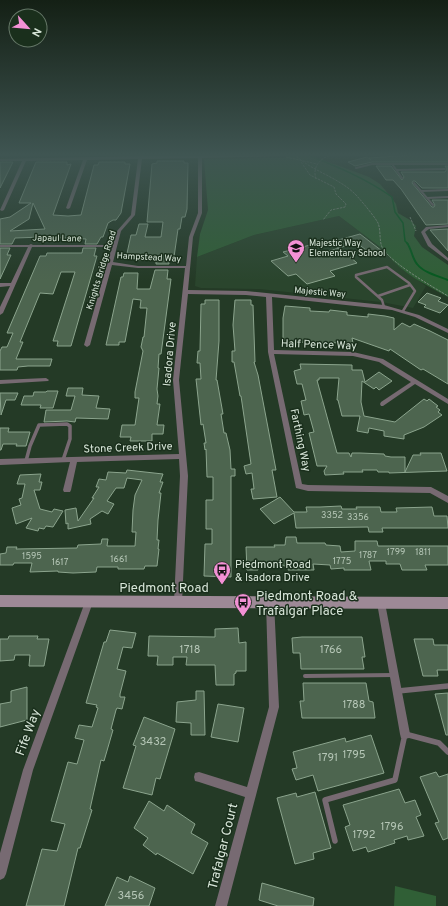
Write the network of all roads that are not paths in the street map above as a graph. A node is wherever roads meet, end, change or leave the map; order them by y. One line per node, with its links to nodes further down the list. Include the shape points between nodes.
1 (8, 196): 9 (street)
2 (72, 196): 8 (street)
3 (136, 196): 13 (street, Knights Bridge Road, via 133,215 119,231)
4 (200, 196): 16 (street, Isadora Drive, via 200,213 191,237)
5 (445, 196): 6 (lane)
6 (427, 198): 7 (lane)
7 (433, 205)
8 (68, 208)
9 (2, 210)
10 (448, 226): 14 (street, via 428,228 423,232 430,245)
11 (31, 245): 12 (street, Japaul Lane); 13 (street, Japaul Lane); 18 (street)
12 (0, 246)
13 (115, 246): 15 (street, Knights Bridge Road)
14 (448, 260)
15 (110, 263): 16 (street, Hampstead Way, via 138,267); 27 (street, Knights Bridge Road)
16 (188, 267): 20 (street, Isadora Drive)
17 (0, 284): 18 (street)
18 (13, 284): 25 (street)
19 (410, 285): 22 (lane); 22 (lane, via 387,267 356,275); 24 (lane, via 415,291)
20 (186, 292): 21 (street, Majestic Way); 34 (street, Isadora Drive, via 176,380)
21 (269, 296): 23 (street, Majestic Way); 28 (street, Farthing Way)
22 (378, 296): 23 (lane)
23 (384, 307): 24 (street, Majestic Way)
24 (403, 311): 26 (street, Majestic Way)
25 (0, 313)
26 (448, 331)
27 (87, 346)
28 (272, 352): 30 (street, Half Pence Way, via 353,354 381,360); 40 (street, Farthing Way, via 299,486 431,490)
29 (46, 380): 31 (street)
30 (416, 381): 32 (street, Half Pence Way); 33 (street)
31 (0, 382)
32 (448, 402)
33 (383, 404)
34 (183, 456): 35 (street, Stone Creek Drive); 43 (street, Isadora Drive)
35 (74, 459): 36 (street, Stone Creek Drive); 39 (street, Stone Creek Drive)
36 (63, 460): 37 (street, Stone Creek Drive); 37 (lane, via 68,447 70,426 43,424 37,428)
37 (26, 461): 38 (street, Stone Creek Drive)
38 (0, 462)
39 (67, 490)
40 (448, 500)
41 (0, 602): 42 (main road, Piedmont Road)
42 (89, 602): 43 (main road, Piedmont Road); 56 (street, Fife Way, via 28,770)
43 (178, 602): 44 (main road, Piedmont Road)
44 (270, 602): 45 (main road, Piedmont Road); 54 (street, Trafalgar Court, via 274,707)
45 (381, 603): 46 (main road, Piedmont Road); 47 (street)
46 (448, 604)
47 (394, 675): 48 (lane); 50 (street)
48 (305, 676)
49 (448, 686): 50 (lane)
50 (397, 691): 51 (street)
51 (405, 734): 52 (lane, via 439,743); 55 (lane, via 395,780 325,800)
52 (448, 752)
53 (198, 777): 54 (street)
54 (250, 793): 57 (street, Trafalgar Court)
55 (335, 841)
56 (0, 874)
57 (221, 906)

